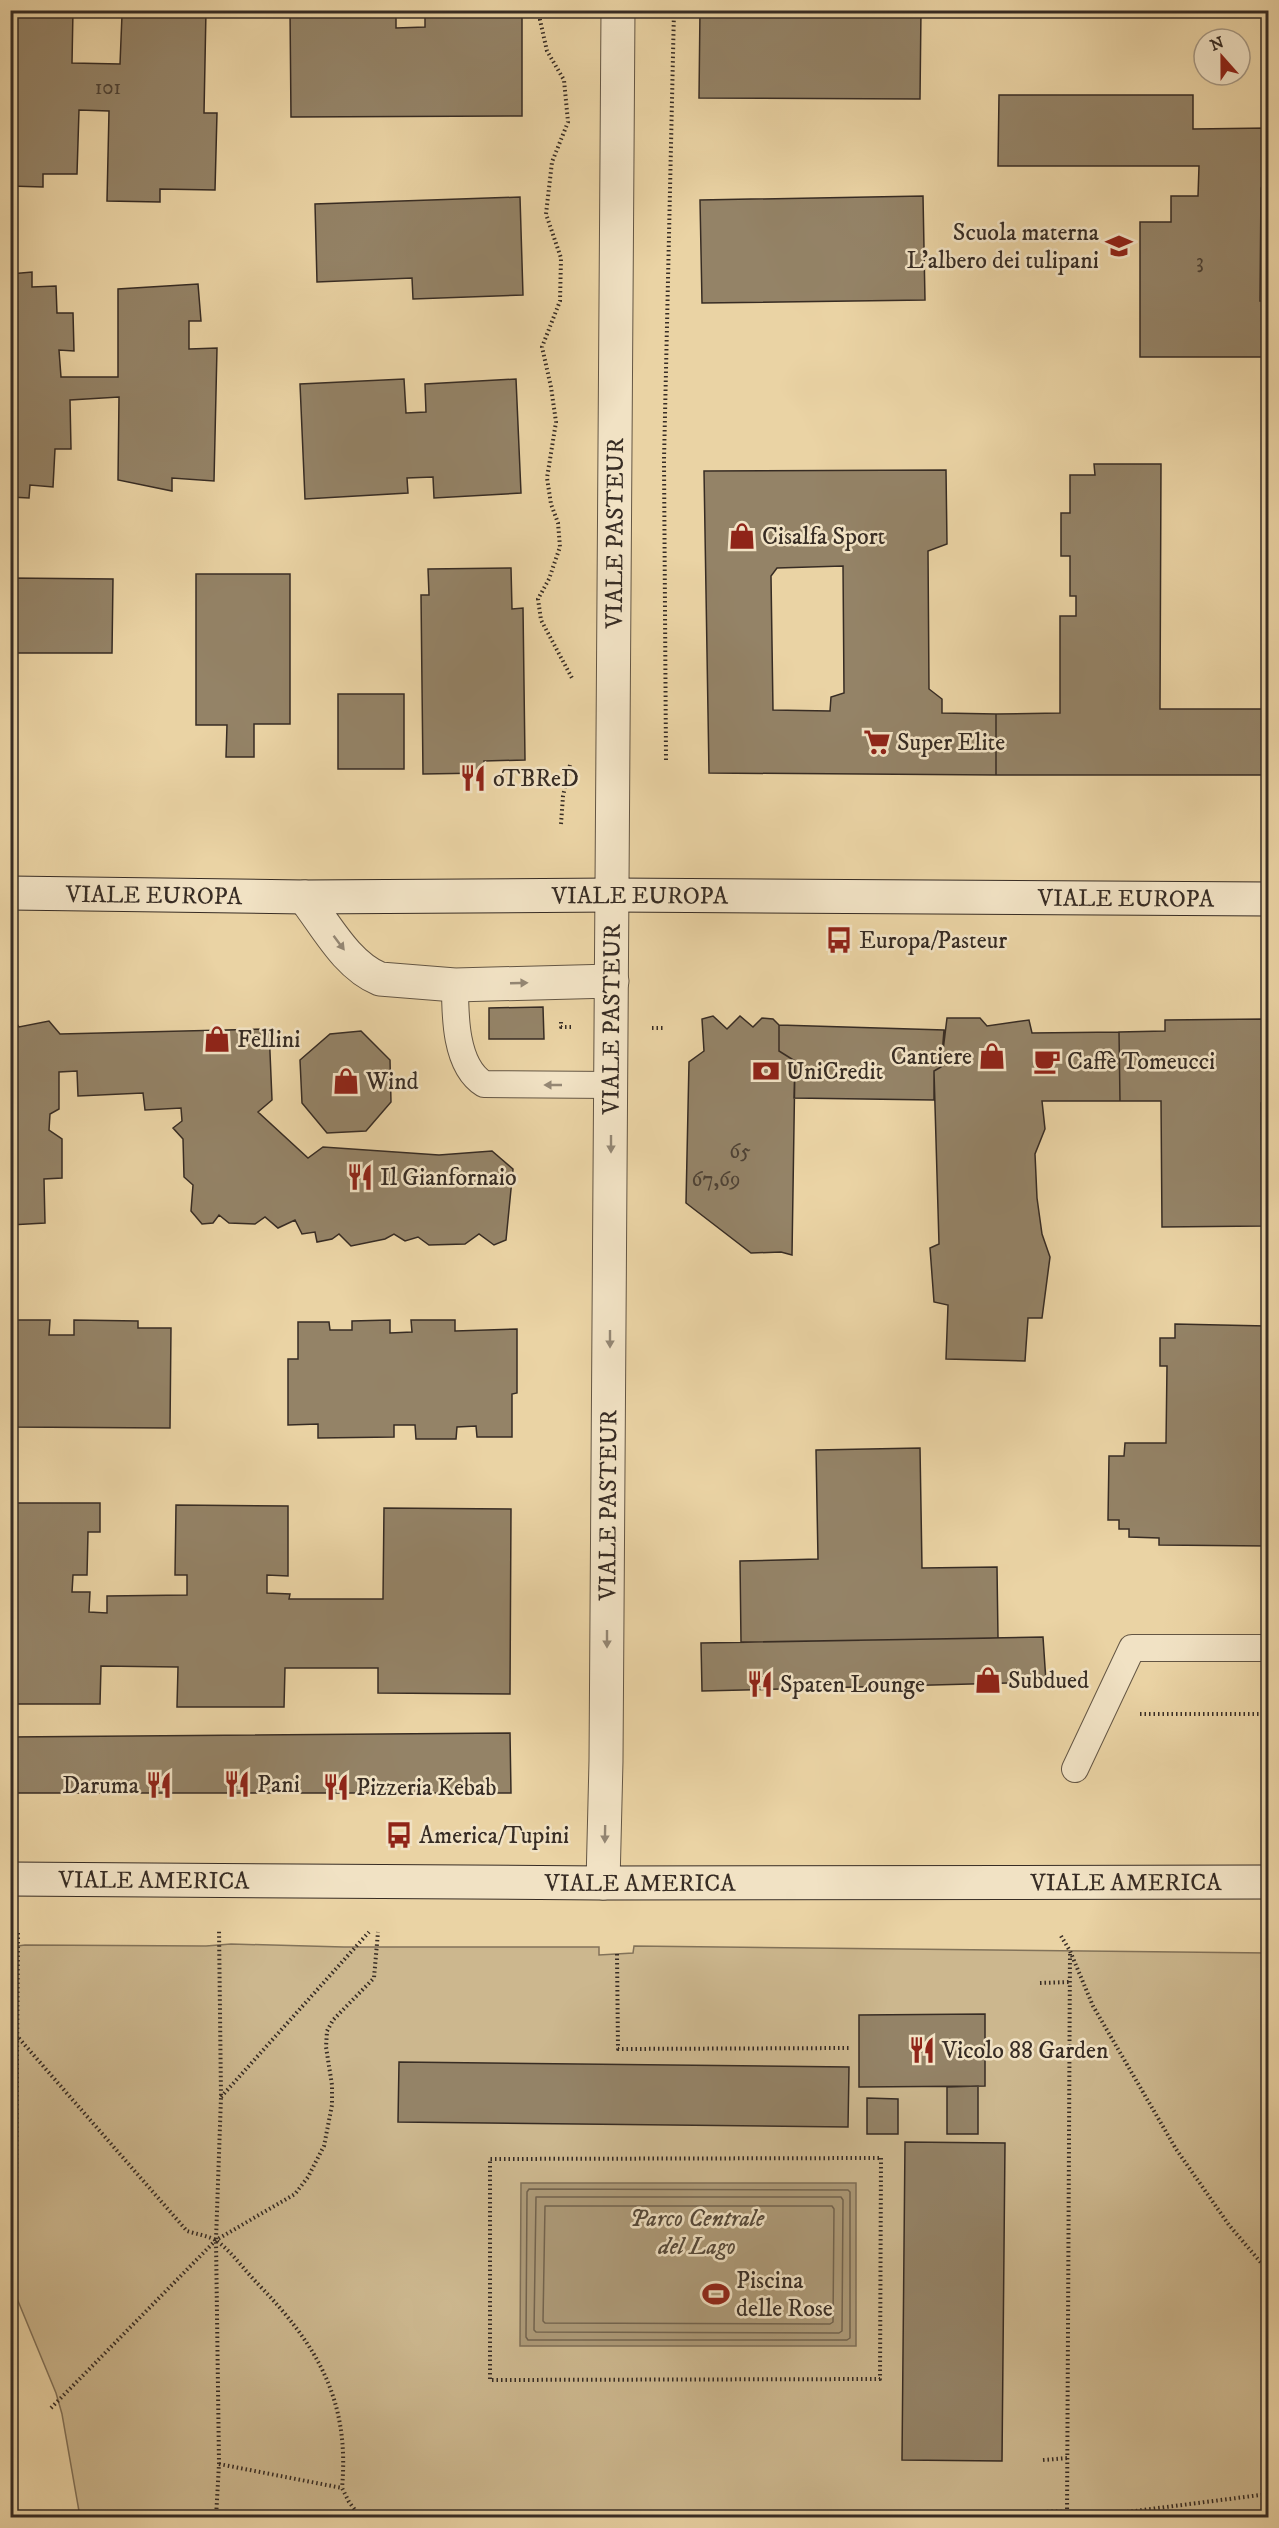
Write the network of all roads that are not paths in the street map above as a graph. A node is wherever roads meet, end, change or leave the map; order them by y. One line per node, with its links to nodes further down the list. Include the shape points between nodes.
1 (618, 10): 3 (street, VIALE PASTEUR)
2 (10, 893): 4 (street, VIALE EUROPA)
3 (613, 895): 4 (street, VIALE EUROPA); 5 (street, VIALE EUROPA); 6 (street, VIALE PASTEUR)
4 (304, 897): 7 (street, one-way to 7, via 351,960 369,975 393,981)
5 (1269, 899)
6 (612, 981): 7 (street, one-way to 6); 8 (street, VIALE PASTEUR)
7 (455, 985): 8 (lane, one-way to 7, via 484,1084 466,1060 458,1034)
8 (612, 1085): 13 (street, VIALE PASTEUR, one-way to 13)
9 (1269, 1648): 10 (lane, via 1132,1648)
10 (1075, 1768)
11 (10, 1879): 13 (street, VIALE AMERICA)
12 (1269, 1882): 13 (street, VIALE AMERICA)
13 (603, 1883)

